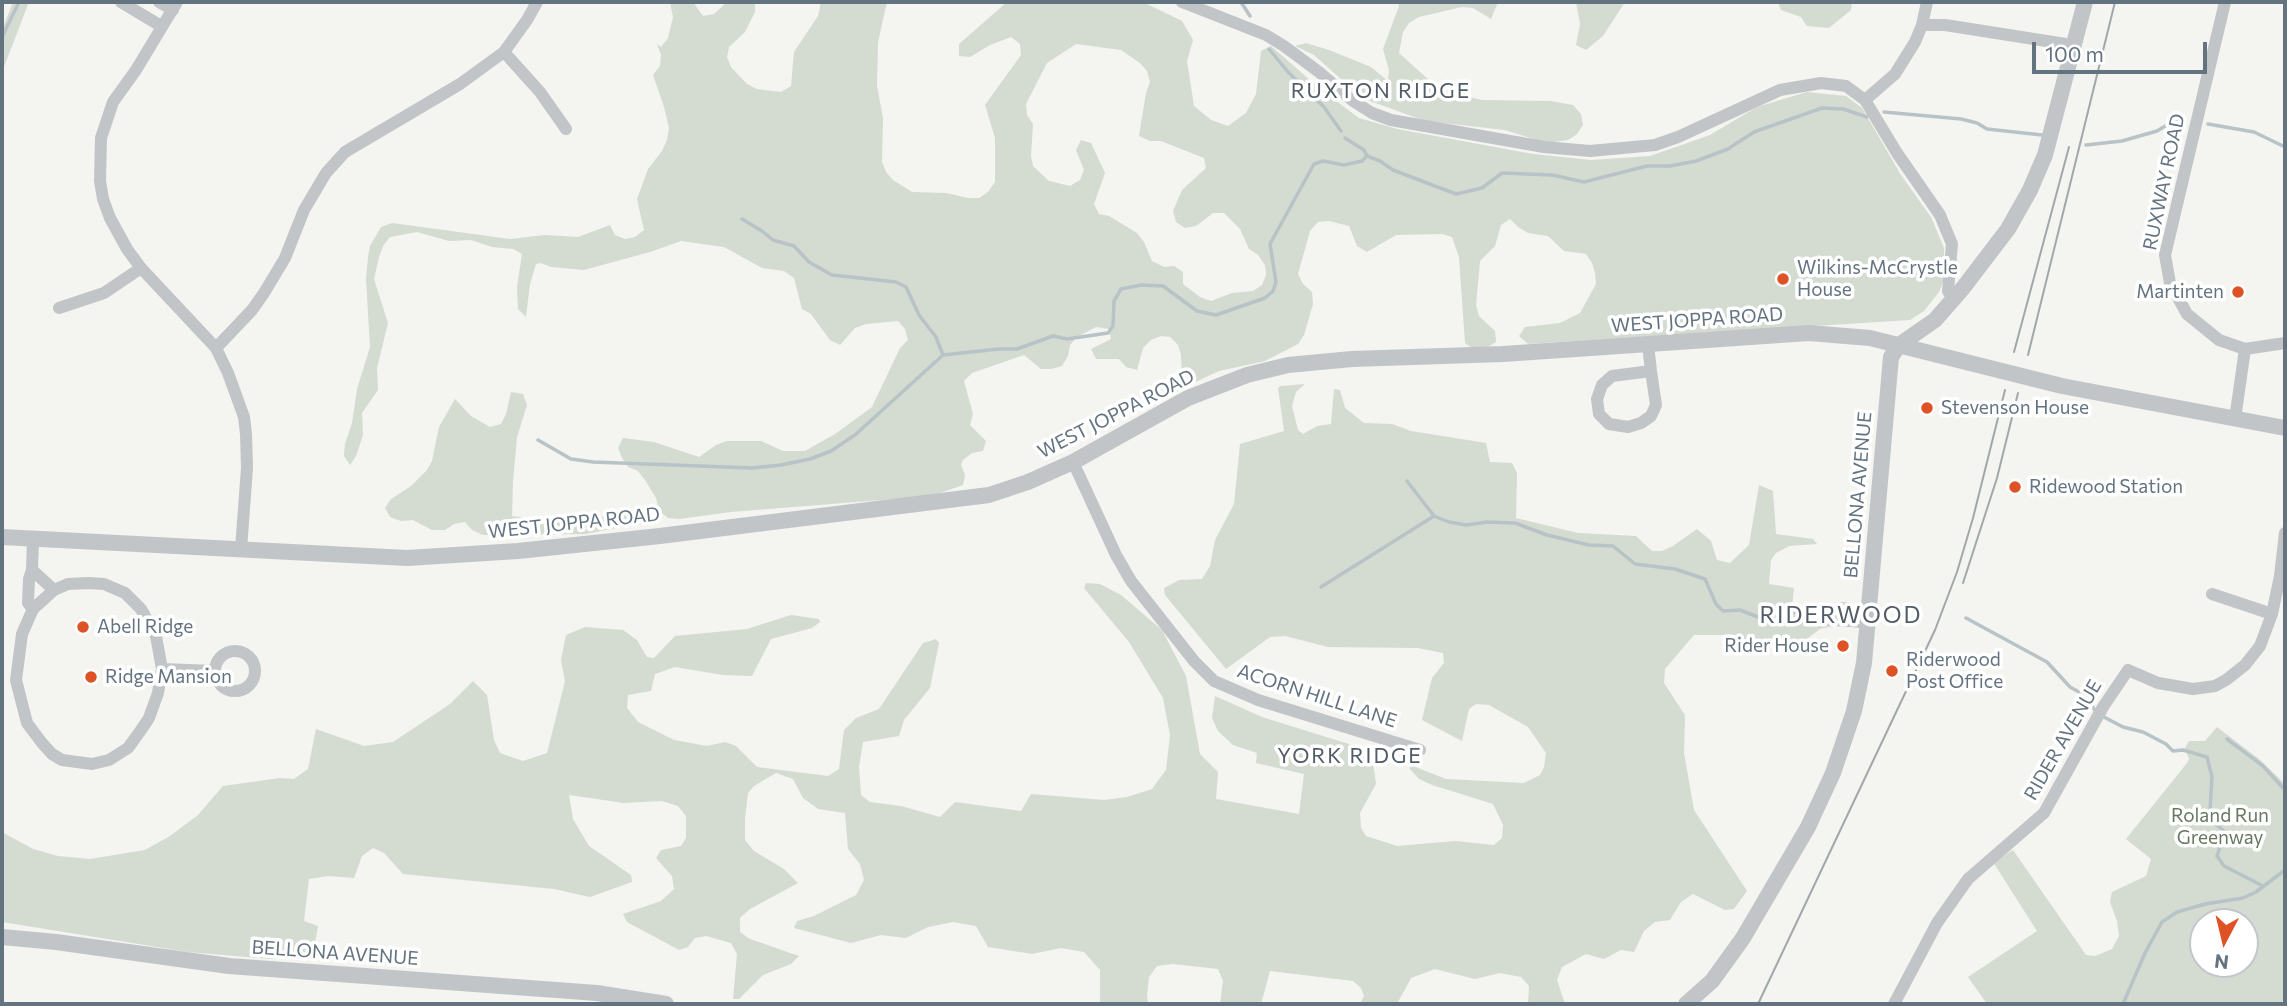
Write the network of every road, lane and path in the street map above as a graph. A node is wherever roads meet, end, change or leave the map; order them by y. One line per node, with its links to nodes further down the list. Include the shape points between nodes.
1 (121, 2): 10 (street)
2 (159, 2): 8 (street)
3 (537, 2): 12 (street)
4 (1182, 2): 13 (street, via 1266,35 1371,113 1544,147 1590,151 1655,145 1749,102 1801,85 1846,86)
5 (1927, 2): 9 (street)
6 (2085, 2): 11 (street)
7 (2225, 2): 22 (street, RUXWAY ROAD, via 2165,255 2170,283 2187,314 2219,340)
8 (175, 6): 10 (street)
9 (1922, 25): 11 (street); 13 (street, via 1895,75)
10 (161, 26): 15 (street, via 113,102 101,138 103,199)
11 (2072, 45): 16 (street, via 2045,155 2030,190 2008,229)
12 (504, 52): 14 (street); 21 (street, via 460,84 345,152 304,210 285,258 264,293)
13 (1865, 100): 16 (street, via 1940,215 1952,244 1948,291)
14 (566, 129)
15 (141, 268): 17 (street, via 104,293); 21 (street)
16 (1953, 299): 20 (street, via 1935,320)
17 (59, 308)
18 (2285, 343): 22 (street)
19 (1648, 345): 20 (street, WEST JOPPA ROAD, via 1809,333); 23 (street); 26 (street, WEST JOPPA ROAD, via 1288,365 1188,398)
20 (1899, 345): 24 (street, WEST JOPPA ROAD, via 2062,386); 43 (street, BELLONA AVENUE, via 1891,356 1864,663 1847,733 1821,803 1792,856 1726,964)
21 (216, 348): 30 (street, via 238,398 246,434)
22 (2245, 349): 24 (street)
23 (1651, 371): 23 (street, via 1612,376 1602,385 1597,399 1599,414 1609,424 1628,427 1651,416 1656,405)
24 (2235, 419): 25 (street, WEST JOPPA ROAD)
25 (2285, 428)
26 (1073, 462): 30 (street, WEST JOPPA ROAD, via 1011,489 969,499 518,551 407,558); 38 (street, ACORN HILL LANE, via 1131,581 1214,681 1258,700)
27 (2285, 533): 35 (street, RIDER AVENUE)
28 (2, 537): 29 (street, WEST JOPPA ROAD)
29 (33, 539): 30 (street, WEST JOPPA ROAD); 31 (street)
30 (241, 549)
31 (32, 570): 32 (street); 34 (street, via 28,603)
32 (54, 590): 34 (street); 36 (street, via 89,583 125,593 141,609 156,636)
33 (2212, 594): 35 (street)
34 (33, 609): 36 (street, via 22,635 17,686 27,723 62,760 92,764 128,748 149,718)
35 (2272, 614): 44 (street, RIDER AVENUE, via 2252,657 2226,680 2204,688 2180,688 2128,670 2044,813 1982,865 1952,899)
36 (162, 669): 37 (street)
37 (215, 671)
38 (1420, 750)
39 (2, 937): 40 (street, BELLONA AVENUE, via 229,966)
40 (597, 999): 41 (street, BELLONA AVENUE)
41 (632, 1001): 42 (street, BELLONA AVENUE)
42 (666, 1004)
43 (1686, 1004)
44 (1894, 1004)

